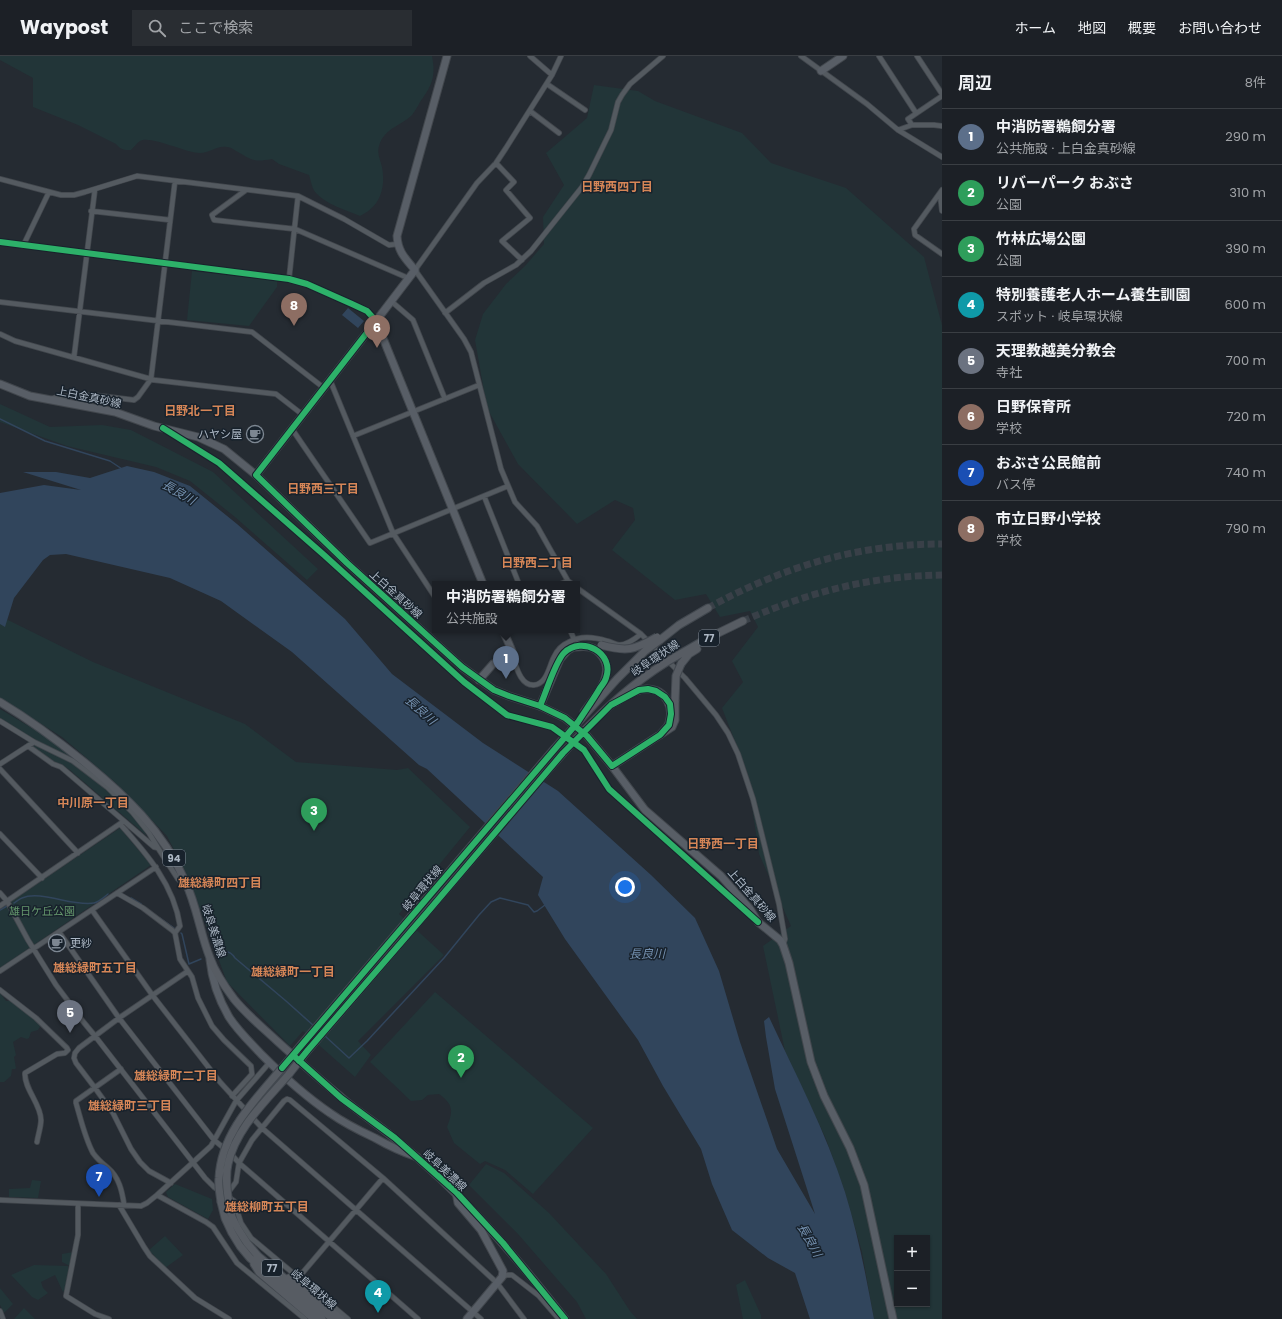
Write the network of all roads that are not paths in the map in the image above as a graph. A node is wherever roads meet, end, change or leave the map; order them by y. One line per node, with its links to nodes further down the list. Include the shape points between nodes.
1 (447, 56): 34 (main road, via 397,236)
2 (530, 56): 10 (street)
3 (561, 56): 10 (street)
4 (663, 56): 38 (street, via 630,84 622,95 611,130 590,175)
5 (800, 56): 9 (street)
6 (842, 56): 9 (main road)
7 (879, 56): 15 (street)
8 (917, 56): 12 (street)
9 (821, 71): 18 (street)
10 (552, 76): 11 (street)
11 (547, 84): 13 (street); 14 (street)
12 (942, 95): 15 (street)
13 (585, 110)
14 (530, 111): 19 (street); 21 (street)
15 (916, 113): 16 (street, via 908,119)
16 (912, 125): 17 (street); 18 (street)
17 (942, 126)
18 (898, 130): 20 (street)
19 (559, 133)
20 (942, 157)
21 (496, 163): 38 (street, via 514,182 506,190 530,218 502,241); 40 (street, via 477,183)
22 (0, 179): 26 (street)
23 (175, 181): 24 (street, via 137,176); 25 (street); 31 (street)
24 (95, 189): 26 (street, via 61,195); 29 (street)
25 (246, 190): 28 (street); 32 (street, via 212,215 214,220)
26 (49, 192): 35 (street)
27 (941, 192): 30 (street); 37 (street, via 914,229 915,235)
28 (298, 196): 32 (street); 34 (street, via 389,245)
29 (91, 211): 31 (street); 36 (street)
30 (942, 211)
31 (170, 220): 39 (street)
32 (295, 230): 41 (street); 42 (street)
33 (0, 242): 35 (street)
34 (398, 244): 40 (main road)
35 (23, 246): 36 (street)
36 (86, 253): 39 (street); 45 (street)
37 (942, 254)
38 (522, 260): 46 (street, via 484,283)
39 (165, 263): 42 (street); 47 (street)
40 (415, 270): 41 (main road); 46 (street)
41 (408, 278): 43 (main road)
42 (289, 279): 48 (street, via 307,284 367,311)
43 (391, 301): 48 (main road); 56 (street, via 413,320)
44 (0, 302): 45 (street)
45 (79, 312): 47 (street); 50 (street)
46 (446, 313): 54 (street, via 468,345)
47 (158, 321): 51 (street); 55 (street, via 252,332)
48 (376, 321): 52 (main road); 58 (main road)
49 (0, 334): 50 (street)
50 (74, 357): 51 (street)
51 (151, 379): 57 (street, via 134,400 93,395); 59 (street, via 276,394)
52 (330, 380): 55 (main road); 62 (street)
53 (0, 384): 57 (main road, 上白金真砂線)
54 (479, 385): 56 (street); 64 (street)
55 (324, 388): 59 (main road)
56 (445, 399): 58 (street)
57 (47, 400): 60 (main road, 上白金真砂線, via 115,412)
58 (413, 412): 62 (street); 66 (main road)
59 (303, 415): 61 (main road)
60 (163, 428): 63 (main road, 上白金真砂線, via 198,437 224,449); 107 (street, via 219,462 464,682 508,715 552,727 584,750 609,789)
61 (292, 429): 63 (main road); 67 (street, via 370,543)
62 (354, 436): 67 (street)
63 (256, 475): 83 (main road, 上白金真砂線, via 347,563)
64 (508, 486): 65 (street); 70 (street, via 515,502 537,526)
65 (484, 496): 66 (street); 69 (street)
66 (452, 509): 67 (street); 68 (main road)
67 (393, 533): 72 (street)
68 (483, 581)
69 (518, 581)
70 (569, 581)
71 (580, 590): 78 (street)
72 (432, 592)
73 (708, 608): 79 (main road, 岐阜環状線 / 77)
74 (743, 621): 75 (main road, 岐阜環状線 / 77)
75 (734, 625): 85 (main road, 77, bridge, via 689,654 681,664 676,676); 86 (main road, 岐阜環状線 / 77, bridge, via 662,664)
76 (504, 633): 82 (main road)
77 (571, 633): 80 (street)
78 (641, 634): 80 (street, via 620,645 590,637); 110 (street, via 685,678 716,715 738,754 754,799 779,904 785,939)
79 (659, 638): 81 (main road, 77, bridge, via 625,650); 89 (main road, 岐阜環状線 / 77, bridge)
80 (574, 643): 81 (main road, 77, via 590,643); 82 (street, via 560,648 546,677 535,685 523,681); 87 (main road, via 560,659)
81 (600, 648): 89 (main road, 77, bridge, via 606,664 606,678)
82 (512, 655): 83 (main road, via 493,664)
83 (479, 680): 87 (main road, 上白金真砂線, via 494,690)
84 (0, 702): 101 (main road, 岐阜美濃線 / 94, via 54,738 112,784 167,846)
85 (672, 703): 86 (main road, 77, bridge, via 665,696 648,689 639,690); 93 (main road, 77, via 675,720 672,727)
86 (611, 705): 119 (main road, 岐阜環状線 / 77, bridge, via 563,754 425,915)
87 (540, 706): 93 (main road, 上白金真砂線, via 565,718 587,736)
88 (0, 721): 90 (street)
89 (578, 722): 119 (main road, 岐阜環状線 / 77, bridge)
90 (34, 742): 91 (street); 97 (street, via 73,761 107,787 149,833)
91 (28, 746): 92 (street); 95 (street, via 52,764 61,767)
92 (0, 764)
93 (612, 766): 107 (main road, 上白金真砂線, via 645,810 721,876)
94 (0, 769): 98 (street)
95 (122, 823): 97 (street); 98 (street); 99 (street)
96 (0, 834): 100 (street)
97 (158, 848): 101 (street, via 178,879)
98 (78, 853): 100 (street)
99 (156, 867): 103 (street); 109 (street, via 169,891 179,920 180,926)
100 (42, 878): 104 (street)
101 (188, 887): 112 (main road, 岐阜美濃線 / 94)
102 (0, 893): 104 (street)
103 (116, 893): 106 (street); 109 (street, via 143,908)
104 (7, 901): 105 (street); 111 (street)
105 (0, 906)
106 (92, 910): 108 (street); 116 (street)
107 (758, 922): 110 (main road, 上白金真砂線)
108 (59, 932): 111 (street); 117 (street)
109 (175, 933): 114 (street, via 180,959)
110 (783, 945): 165 (main road, via 811,1062 864,1184)
111 (34, 948): 113 (street); 118 (street, via 56,985)
112 (210, 959): 120 (main road, 岐阜美濃線 / 94, via 234,999); 122 (main road, via 217,991 229,1017)
113 (0, 971)
114 (188, 971): 116 (street); 125 (street, via 212,1026 251,1066 252,1074)
115 (0, 990): 129 (street, via 36,1018 68,1050 25,1073 41,1119)
116 (153, 996): 117 (street); 125 (street)
117 (119, 1018): 118 (street); 128 (street)
118 (95, 1036): 123 (street); 124 (street, via 74,1053 74,1058)
119 (305, 1047): 120 (main road, 岐阜環状線 / 77); 121 (main road, 岐阜環状線 / 77)
120 (293, 1055): 121 (main road, 岐阜美濃線 / 94); 145 (main road, 岐阜環状線 / 77, bridge, via 251,1104 232,1132 220,1164 220,1202 225,1218 240,1246)
121 (299, 1061): 130 (main road, 岐阜美濃線 / 94, via 341,1098); 144 (main road, 岐阜環状線 / 77, bridge, via 246,1124 232,1150 228,1165 226,1190 232,1217)
122 (270, 1062): 126 (street); 130 (main road, via 330,1114 395,1149)
123 (121, 1069): 124 (street); 131 (street)
124 (95, 1088): 134 (street, via 113,1113 140,1162 149,1171); 140 (street, via 76,1103 93,1152 99,1162 117,1179)
125 (232, 1096): 126 (street)
126 (236, 1101): 127 (street); 128 (street)
127 (262, 1128): 132 (street); 133 (street, via 284,1101 290,1100); 142 (street)
128 (214, 1140): 131 (street); 132 (street)
129 (37, 1142)
130 (417, 1157): 135 (main road, 岐阜美濃線 / 94)
131 (193, 1163): 134 (street); 136 (street, via 214,1187)
132 (239, 1163): 136 (street, via 236,1182); 143 (street)
133 (383, 1178): 142 (street); 148 (street)
134 (170, 1183): 137 (street)
135 (456, 1192): 147 (main road, via 458,1203 481,1230 501,1266); 164 (main road, 岐阜美濃線 / 94, via 507,1248)
136 (226, 1195): 146 (street, via 234,1201 241,1223 251,1238)
137 (157, 1196): 140 (street, via 141,1206); 154 (street, via 213,1227 237,1263)
138 (0, 1200): 139 (street)
139 (78, 1204): 141 (street); 152 (street, via 78,1235 66,1296 95,1314)
140 (124, 1204): 141 (street)
141 (119, 1205): 153 (street, via 150,1256 195,1298)
142 (356, 1210): 143 (street); 150 (street)
143 (329, 1241): 146 (street); 160 (street)
144 (258, 1256): 157 (main road, 岐阜環状線 / 77); 158 (main road, 77)
145 (250, 1258): 155 (main road, 77, via 259,1272); 156 (main road, 岐阜環状線 / 77)
146 (299, 1277): 159 (street)
147 (502, 1277): 148 (main road); 164 (street, via 512,1275 539,1296 558,1318)
148 (498, 1283): 150 (main road); 163 (street)
149 (0, 1311): 151 (street)
150 (473, 1312): 161 (main road); 162 (street)
151 (3, 1319)
152 (109, 1319)
153 (228, 1319)
154 (305, 1319)
155 (314, 1319)
156 (322, 1319)
157 (333, 1319)
158 (341, 1319)
159 (348, 1319)
160 (418, 1319)
161 (467, 1319)
162 (481, 1319)
163 (524, 1319)
164 (564, 1319)
165 (893, 1319)

